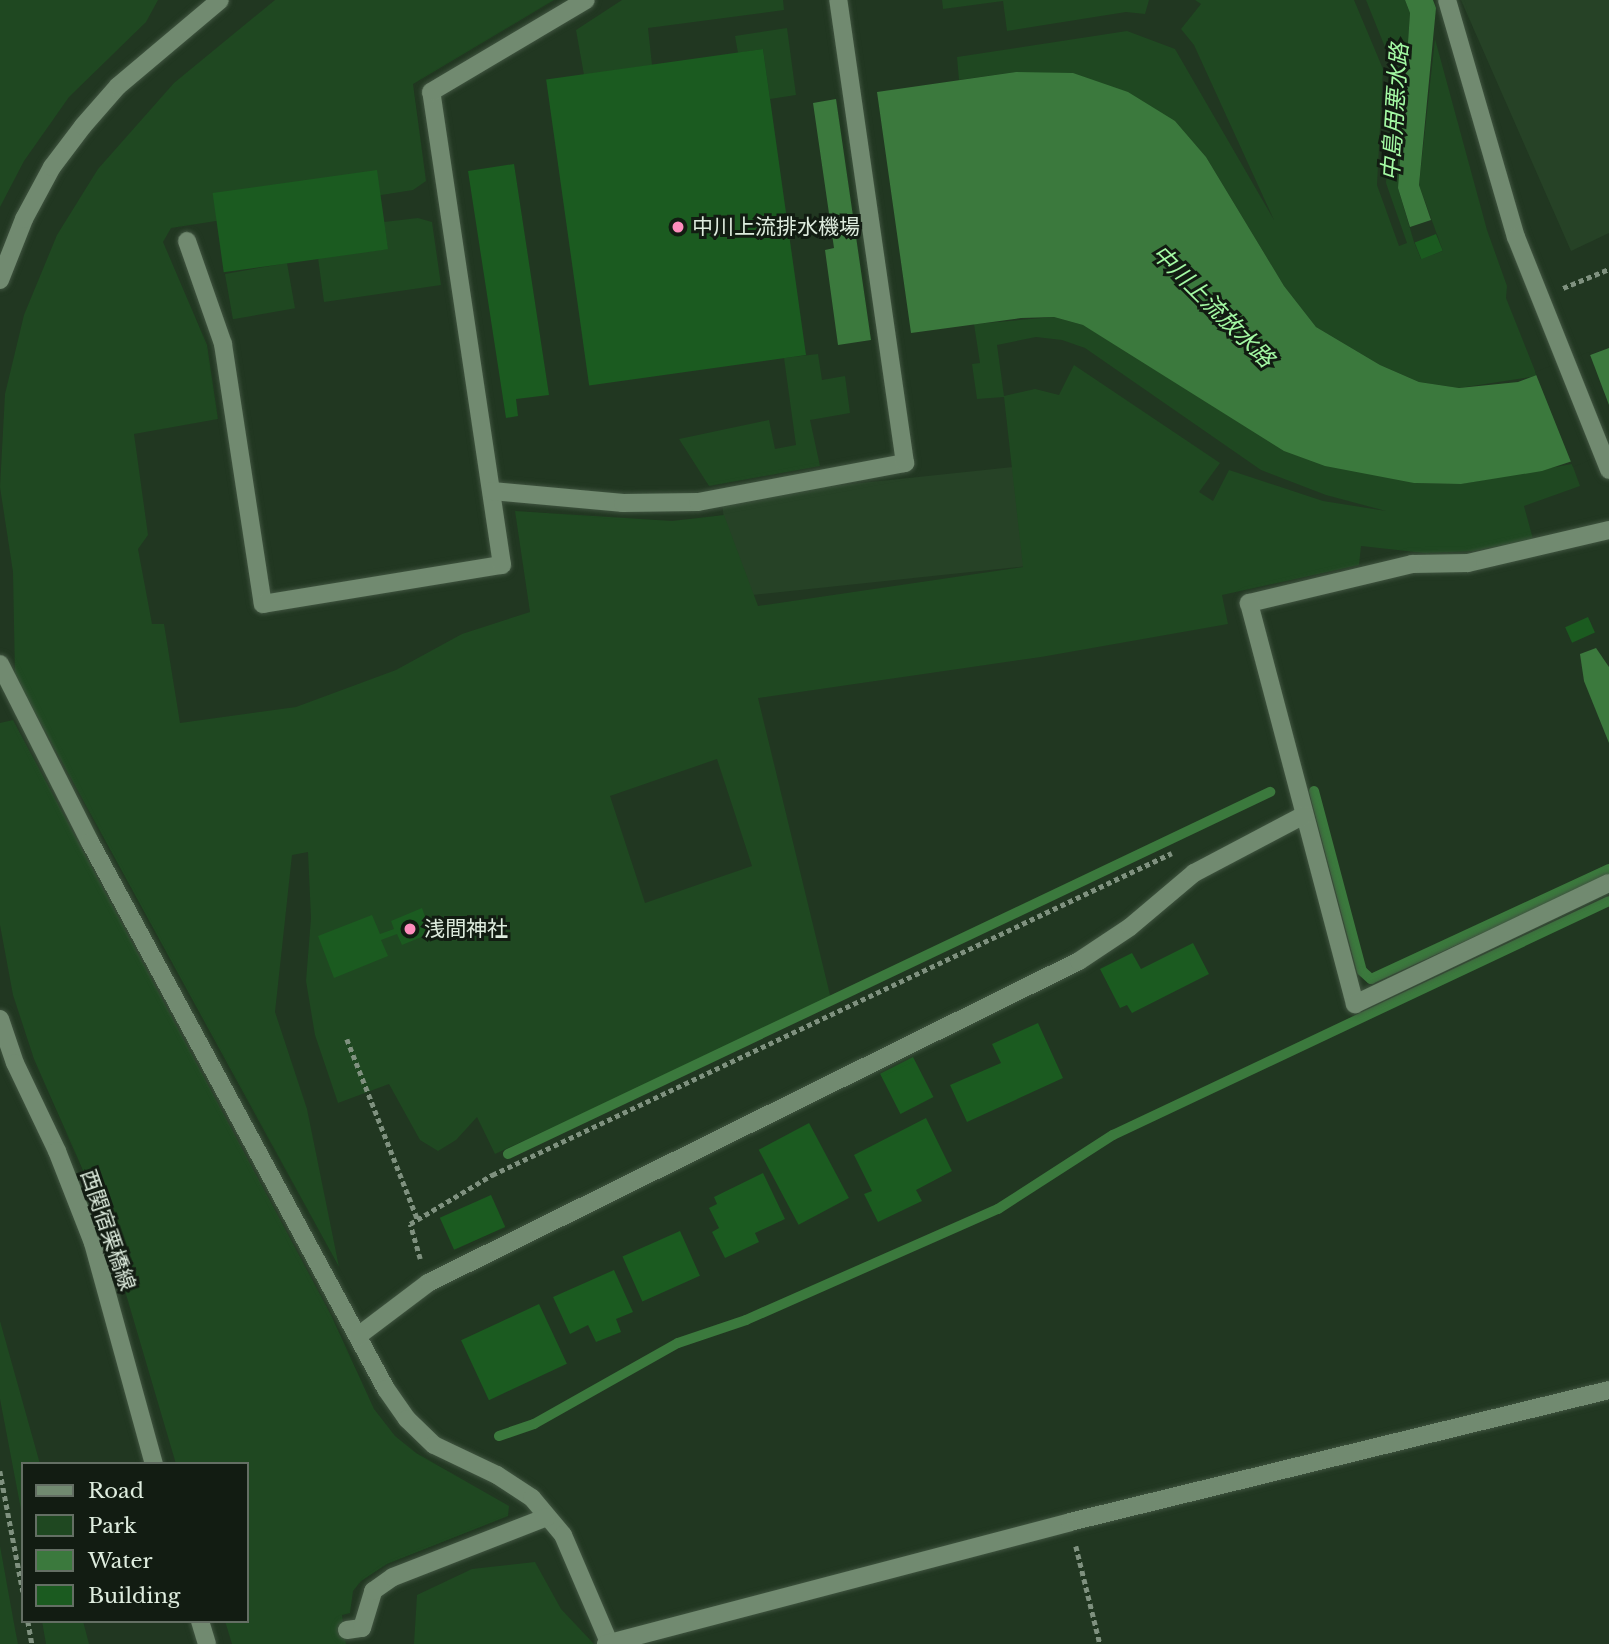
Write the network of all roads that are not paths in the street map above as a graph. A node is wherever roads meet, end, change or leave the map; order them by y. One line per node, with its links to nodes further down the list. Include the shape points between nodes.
1 (220, 0): 6 (street, via 118,86 83,126 30,209)
2 (586, 0): 8 (street, via 431,92)
3 (838, 0): 8 (street, via 905,463 698,502 623,503)
4 (1447, 0): 7 (street, via 1502,194)
5 (187, 241): 8 (street, via 223,344 263,604 502,565)
6 (0, 280)
7 (1609, 470)
8 (492, 491)
9 (1609, 530): 11 (street, via 1468,563 1412,564 1249,603)
10 (0, 664): 14 (street, via 90,842)
11 (1304, 815): 12 (street, via 1355,1004); 14 (street, via 1194,873 1130,927 1079,961 428,1283)
12 (1609, 883)
13 (0, 1019): 16 (street, 西関宿栗橋線, via 93,1243)
14 (358, 1336): 17 (street, via 407,1419 434,1445 497,1475 532,1499)
15 (1609, 1390): 20 (street)
16 (153, 1462)
17 (547, 1517): 19 (street, via 393,1577 373,1591 362,1628); 20 (street, via 563,1535)
18 (201, 1623): 21 (street)
19 (346, 1630)
20 (607, 1642)
21 (207, 1644)

